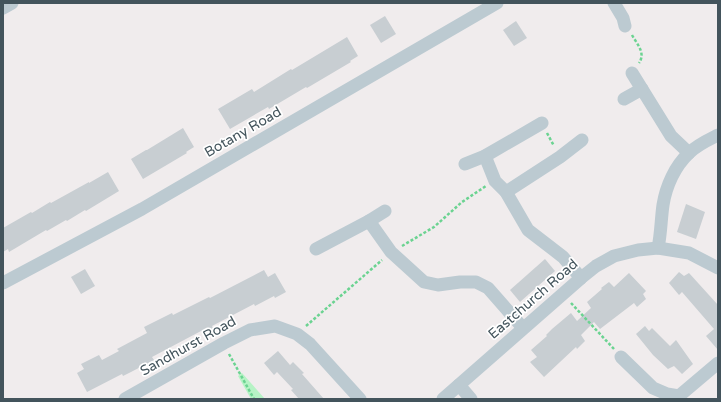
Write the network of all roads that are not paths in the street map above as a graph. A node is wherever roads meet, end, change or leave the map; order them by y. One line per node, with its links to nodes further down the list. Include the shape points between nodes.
1 (12, 3): 4 (street)
2 (497, 3): 22 (street, Botany Road, via 142,209)
3 (614, 3): 5 (street)
4 (3, 8)
5 (625, 26)
6 (632, 73): 7 (street)
7 (642, 89): 8 (street); 12 (street, via 671,136)
8 (624, 99)
9 (542, 123): 13 (street)
10 (718, 135): 12 (street)
11 (582, 140): 15 (street)
12 (689, 153): 18 (street, via 677,167 667,189)
13 (485, 156): 14 (street); 15 (street, via 495,181)
14 (465, 164)
15 (506, 192): 21 (street, via 528,230 563,257)
16 (385, 211): 17 (street)
17 (369, 221): 19 (street); 23 (street, via 391,252 424,282 438,285 476,282 488,288)
18 (658, 248): 20 (street, Eastchurch Road, via 688,253); 21 (street, Eastchurch Road, via 614,256)
19 (316, 249)
20 (718, 268)
21 (580, 278): 23 (street, Eastchurch Road)
22 (3, 283)
23 (523, 328): 26 (street, Eastchurch Road)
24 (621, 357): 27 (street)
25 (718, 363): 27 (street, via 679,396)
26 (459, 385): 30 (street, Eastchurch Road); 31 (street)
27 (666, 397)
28 (125, 399): 29 (street, Sandhurst Road, via 250,330 275,326 297,334 310,344)
29 (360, 399)
30 (443, 399)
31 (471, 399)

